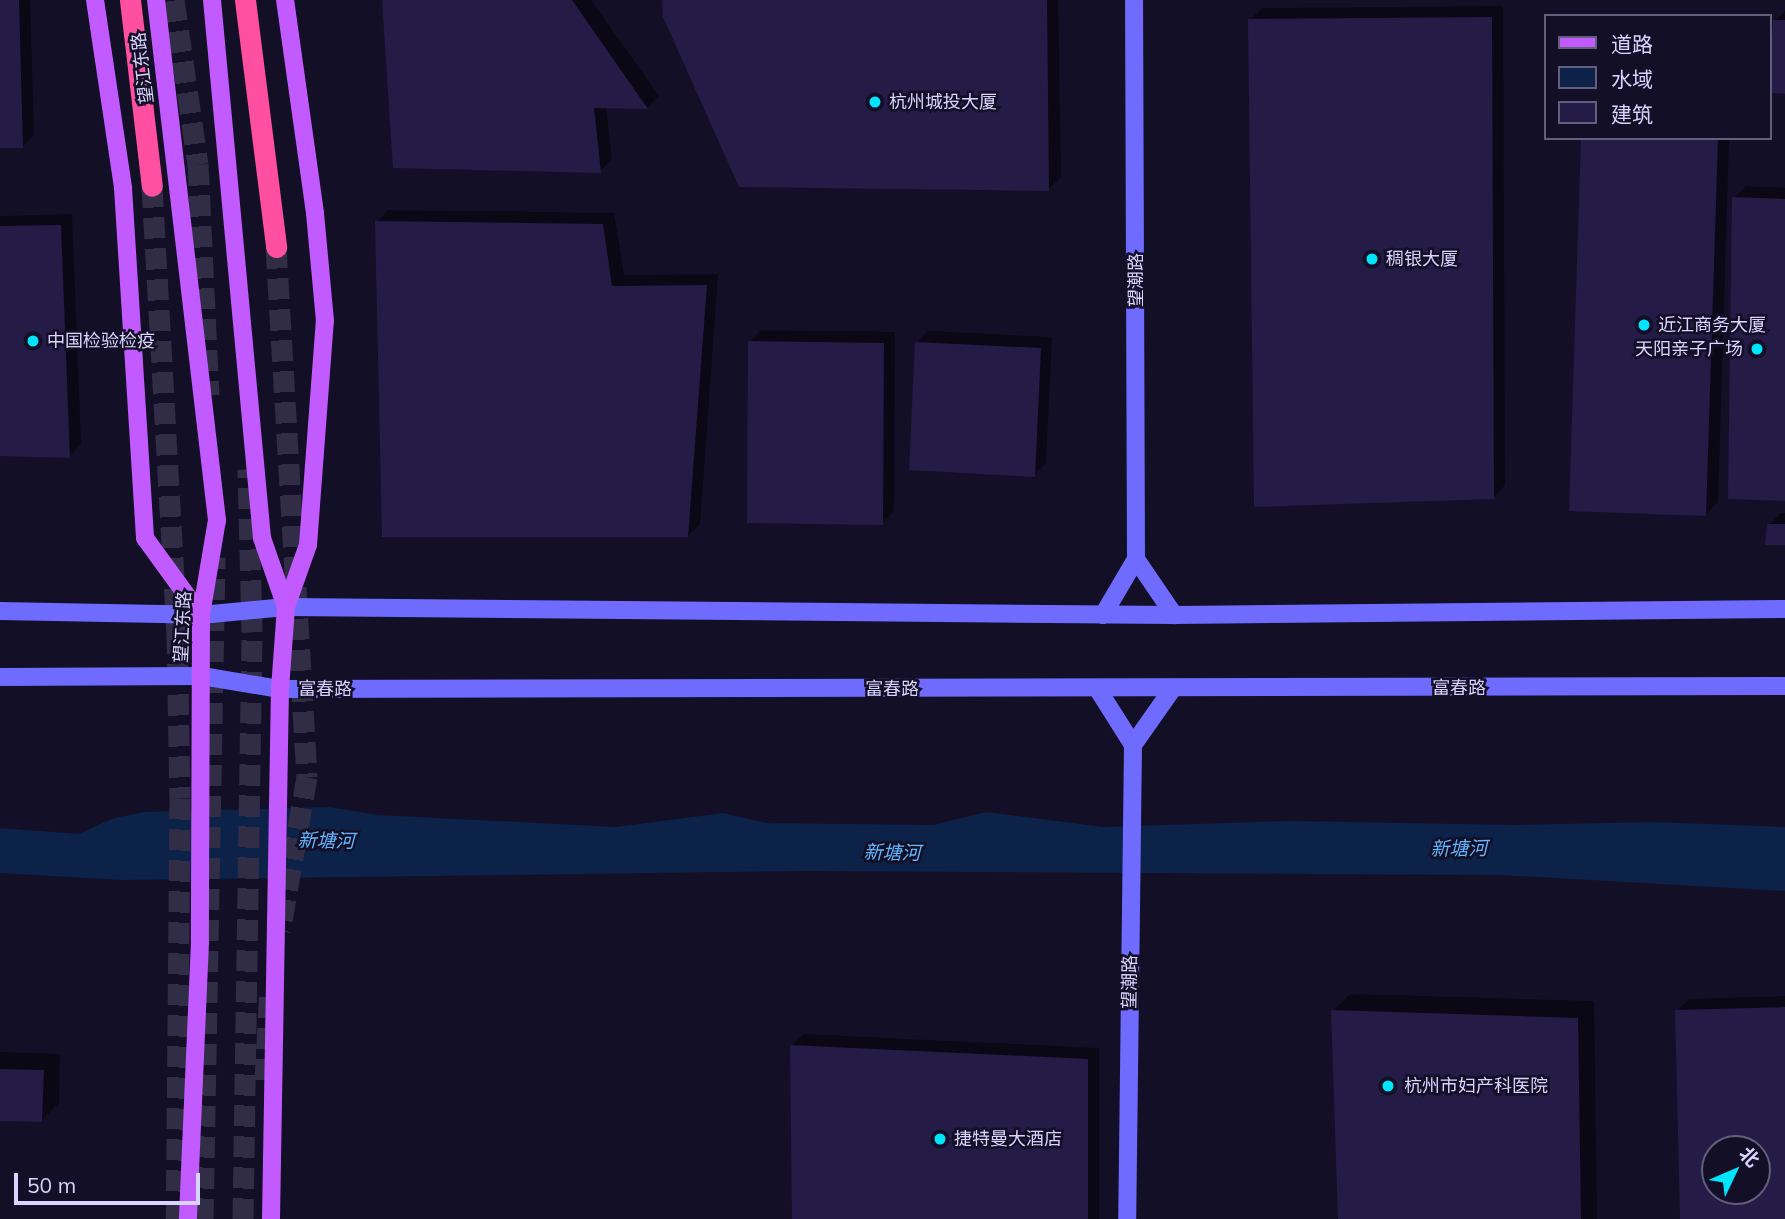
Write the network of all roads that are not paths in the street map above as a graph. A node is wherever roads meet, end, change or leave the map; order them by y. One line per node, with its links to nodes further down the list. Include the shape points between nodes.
1 (95, 0): 14 (main road, via 123,188 145,538)
2 (130, 0): 8 (highway)
3 (156, 0): 14 (main road, 望江东路, via 217,520)
4 (212, 0): 11 (main road, via 262,538)
5 (245, 0): 9 (highway)
6 (285, 0): 11 (main road, via 325,321 308,545)
7 (1134, 0): 10 (street, 望潮路)
8 (152, 186)
9 (276, 247)
10 (1136, 559): 15 (street); 16 (street)
11 (286, 607): 14 (street); 15 (street); 22 (main road)
12 (1785, 609): 16 (street)
13 (0, 611): 14 (street)
14 (201, 615): 17 (main road, 望江东路)
15 (1103, 615): 16 (street)
16 (1174, 615)
17 (202, 676): 18 (street, 富春路); 22 (street, 富春路); 24 (main road, 望江东路, via 200,938)
18 (0, 677)
19 (1785, 686): 21 (street, 富春路)
20 (1097, 688): 21 (street, 富春路); 22 (street, 富春路); 23 (street)
21 (1173, 688): 23 (street)
22 (280, 689): 25 (main road)
23 (1133, 745): 26 (street, 望潮路)
24 (188, 1219)
25 (271, 1219)
26 (1127, 1219)

